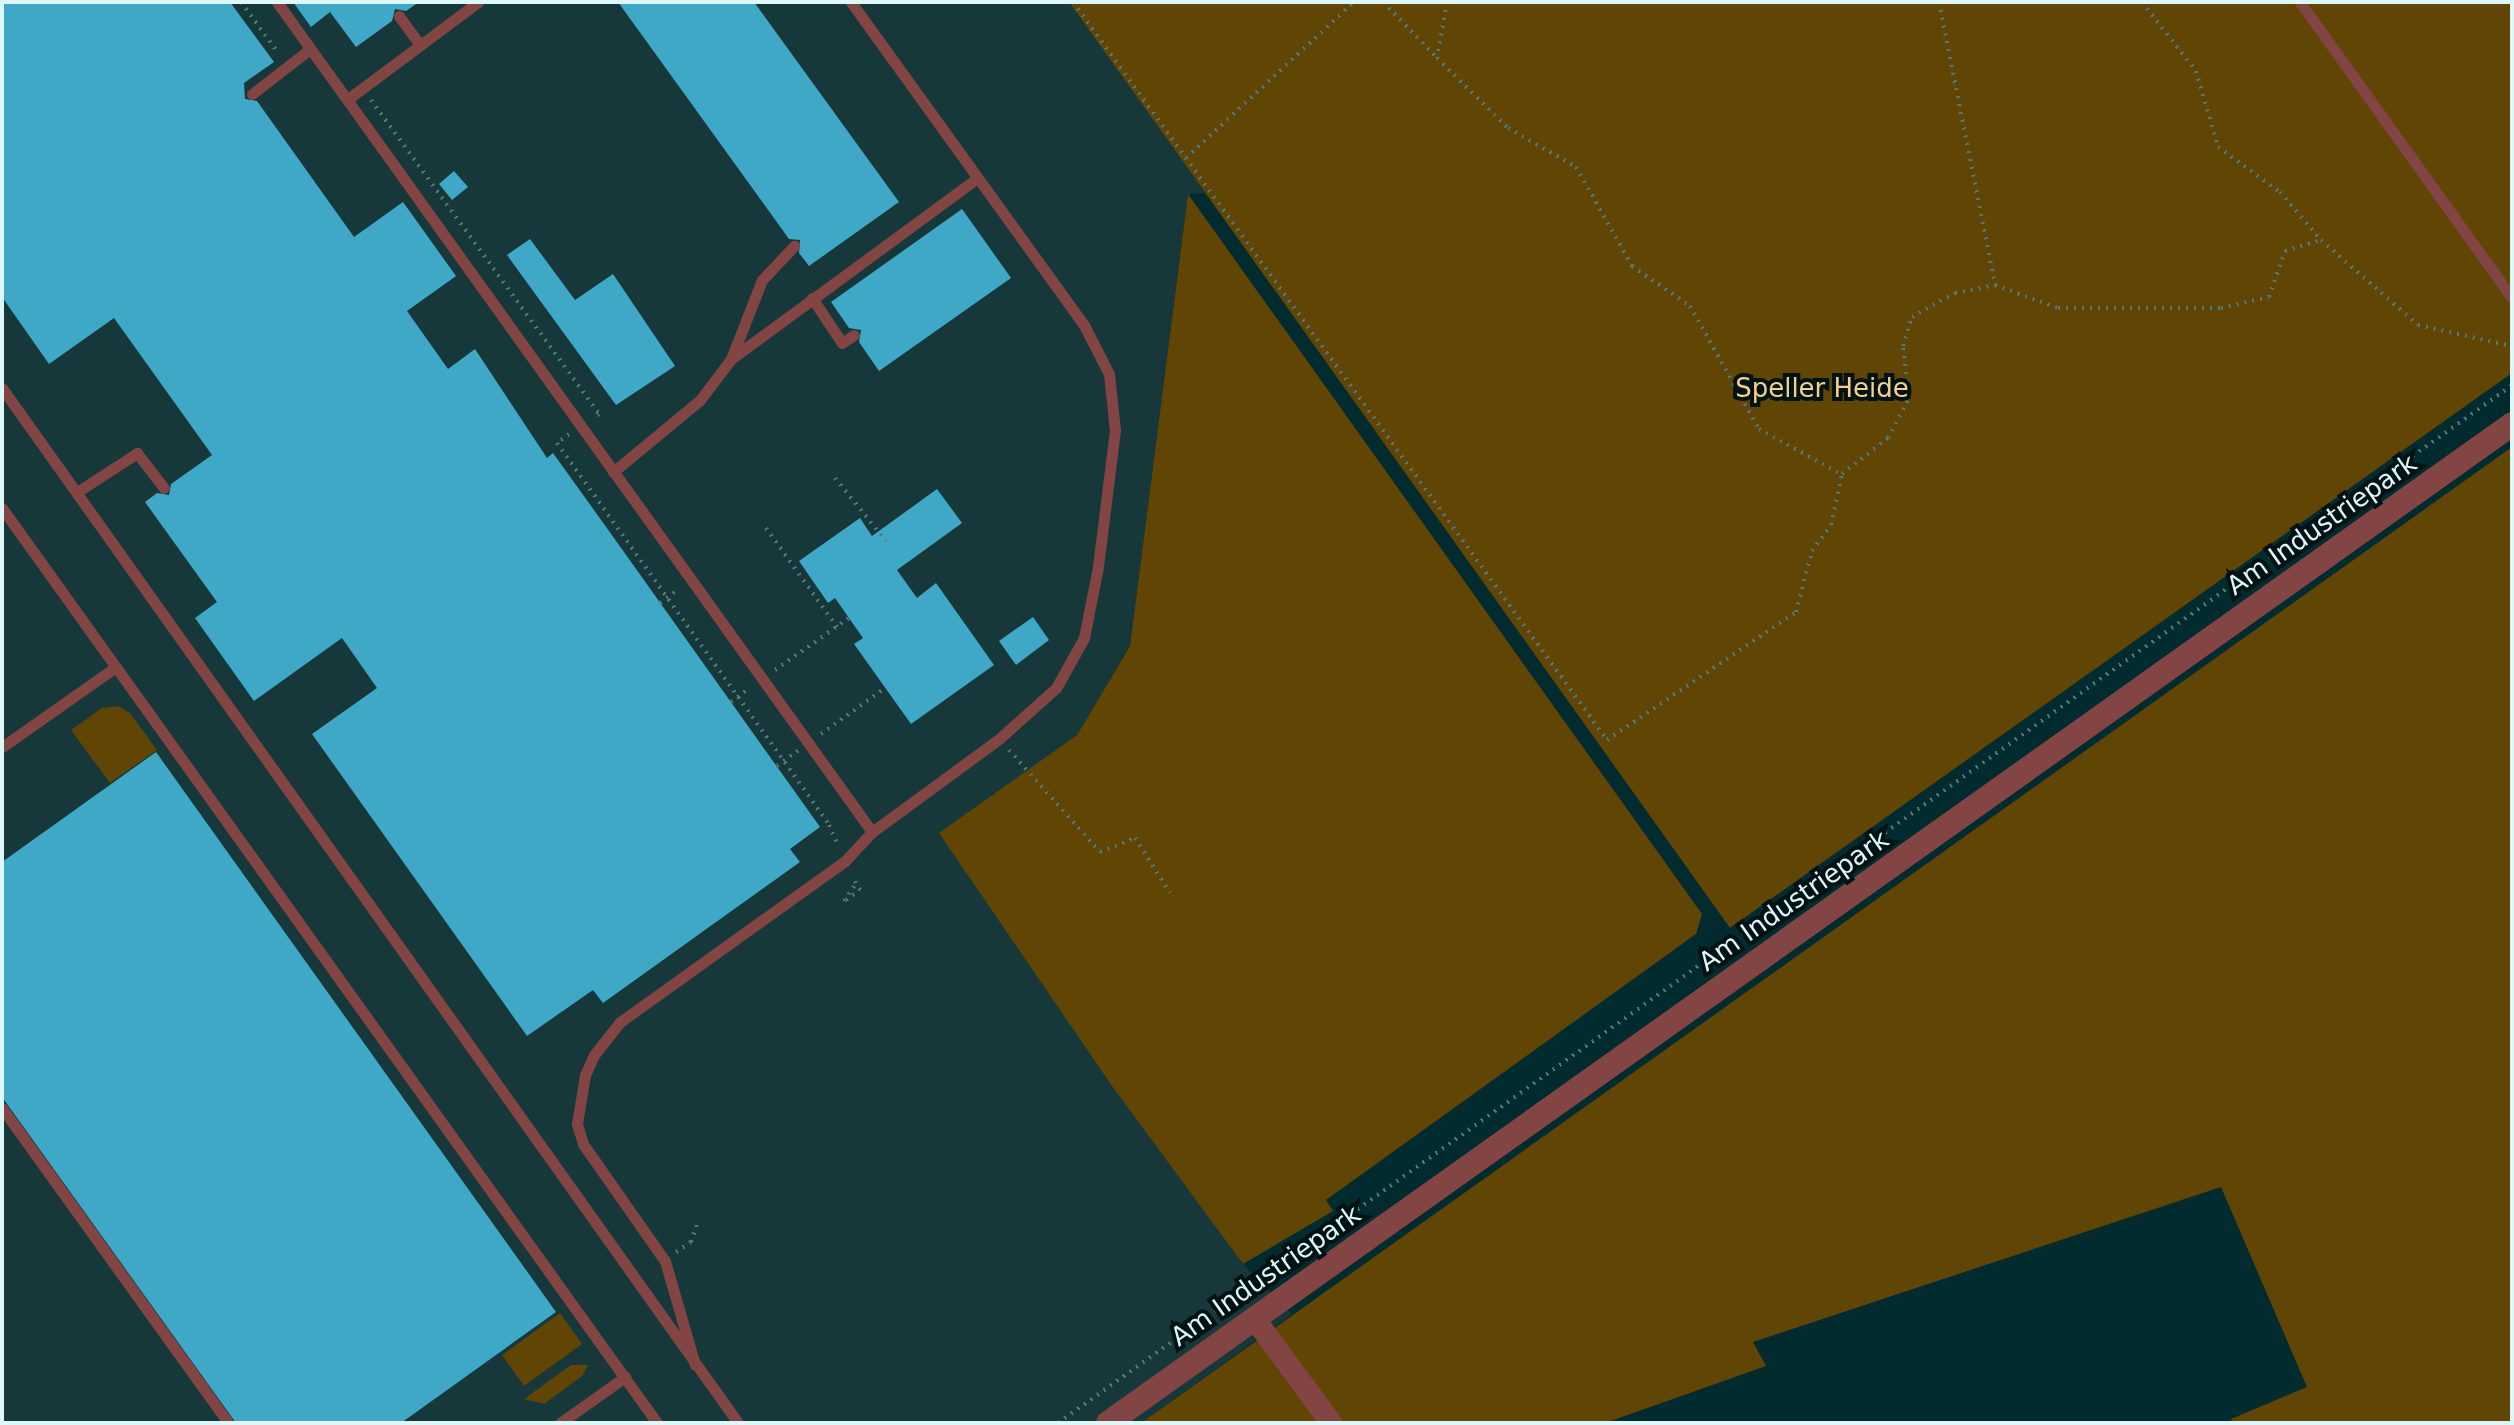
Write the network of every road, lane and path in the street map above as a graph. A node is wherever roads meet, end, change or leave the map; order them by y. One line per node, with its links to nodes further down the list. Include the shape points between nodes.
1 (241, 2): 16 (path)
2 (277, 2): 14 (lane)
3 (478, 2): 13 (lane)
4 (851, 2): 20 (lane)
5 (1073, 2): 19 (path)
6 (1354, 2): 19 (path)
7 (1383, 2): 15 (path)
8 (1447, 2): 15 (path)
9 (1939, 2): 23 (path)
10 (2142, 2): 21 (path, via 2196,71 2218,147 2280,192)
11 (2300, 2): 25 (lane)
12 (399, 16): 13 (lane)
13 (420, 45): 18 (lane)
14 (310, 49): 16 (lane); 18 (lane)
15 (1437, 58): 33 (path, via 1508,128 1576,167 1632,266 1690,306 1759,429)
16 (287, 66): 17 (lane)
17 (252, 94)
18 (348, 99): 32 (lane)
19 (1186, 158): 33 (path, via 1607,740 1796,612 1812,551 1831,525)
20 (977, 178): 24 (lane); 48 (lane, via 1085,327 1109,374 1115,430 1084,638 1056,688)
21 (2321, 240): 23 (path, via 2285,251 2269,297 2221,308 2058,308); 27 (path, via 2418,325)
22 (794, 246): 28 (lane, via 762,280)
23 (1995, 285): 33 (path, via 1955,293 1912,317 1903,346 1909,398 1888,438)
24 (812, 298): 26 (lane, via 842,343); 28 (lane)
25 (2512, 298)
26 (854, 335)
27 (2512, 346)
28 (731, 359): 32 (lane, via 700,400)
29 (2512, 385): 64 (path)
30 (2, 388): 36 (lane)
31 (2512, 424): 57 (street, Am Industriepark)
32 (613, 472): 40 (lane)
33 (1842, 474)
34 (835, 478): 39 (path)
35 (164, 488): 36 (lane, via 137,453)
36 (77, 492): 58 (lane)
37 (2, 508): 44 (lane)
38 (766, 528): 43 (path)
39 (886, 541)
40 (690, 580): 41 (path); 45 (lane)
41 (660, 603)
42 (849, 618): 43 (path)
43 (837, 627): 45 (path)
44 (116, 667): 50 (lane); 59 (lane)
45 (761, 681): 47 (path); 49 (lane)
46 (885, 688): 49 (path)
47 (731, 702)
48 (999, 739): 52 (lane); 54 (path, via 1100,852 1135,838)
49 (807, 744): 51 (path); 52 (lane)
50 (2, 747)
51 (777, 766)
52 (872, 832): 58 (lane, via 845,861 620,1022 585,1075 577,1124 583,1144 665,1261)
53 (856, 883): 55 (path, via 860,890)
54 (1170, 893)
55 (844, 901)
56 (2, 1108): 60 (lane)
57 (1254, 1318): 65 (street, Am Industriepark); 66 (street)
58 (695, 1365): 63 (lane)
59 (625, 1377): 61 (lane); 62 (lane)
60 (228, 1423)
61 (560, 1423)
62 (657, 1423)
63 (738, 1423)
64 (1058, 1423)
65 (1108, 1423)
66 (1331, 1423)

